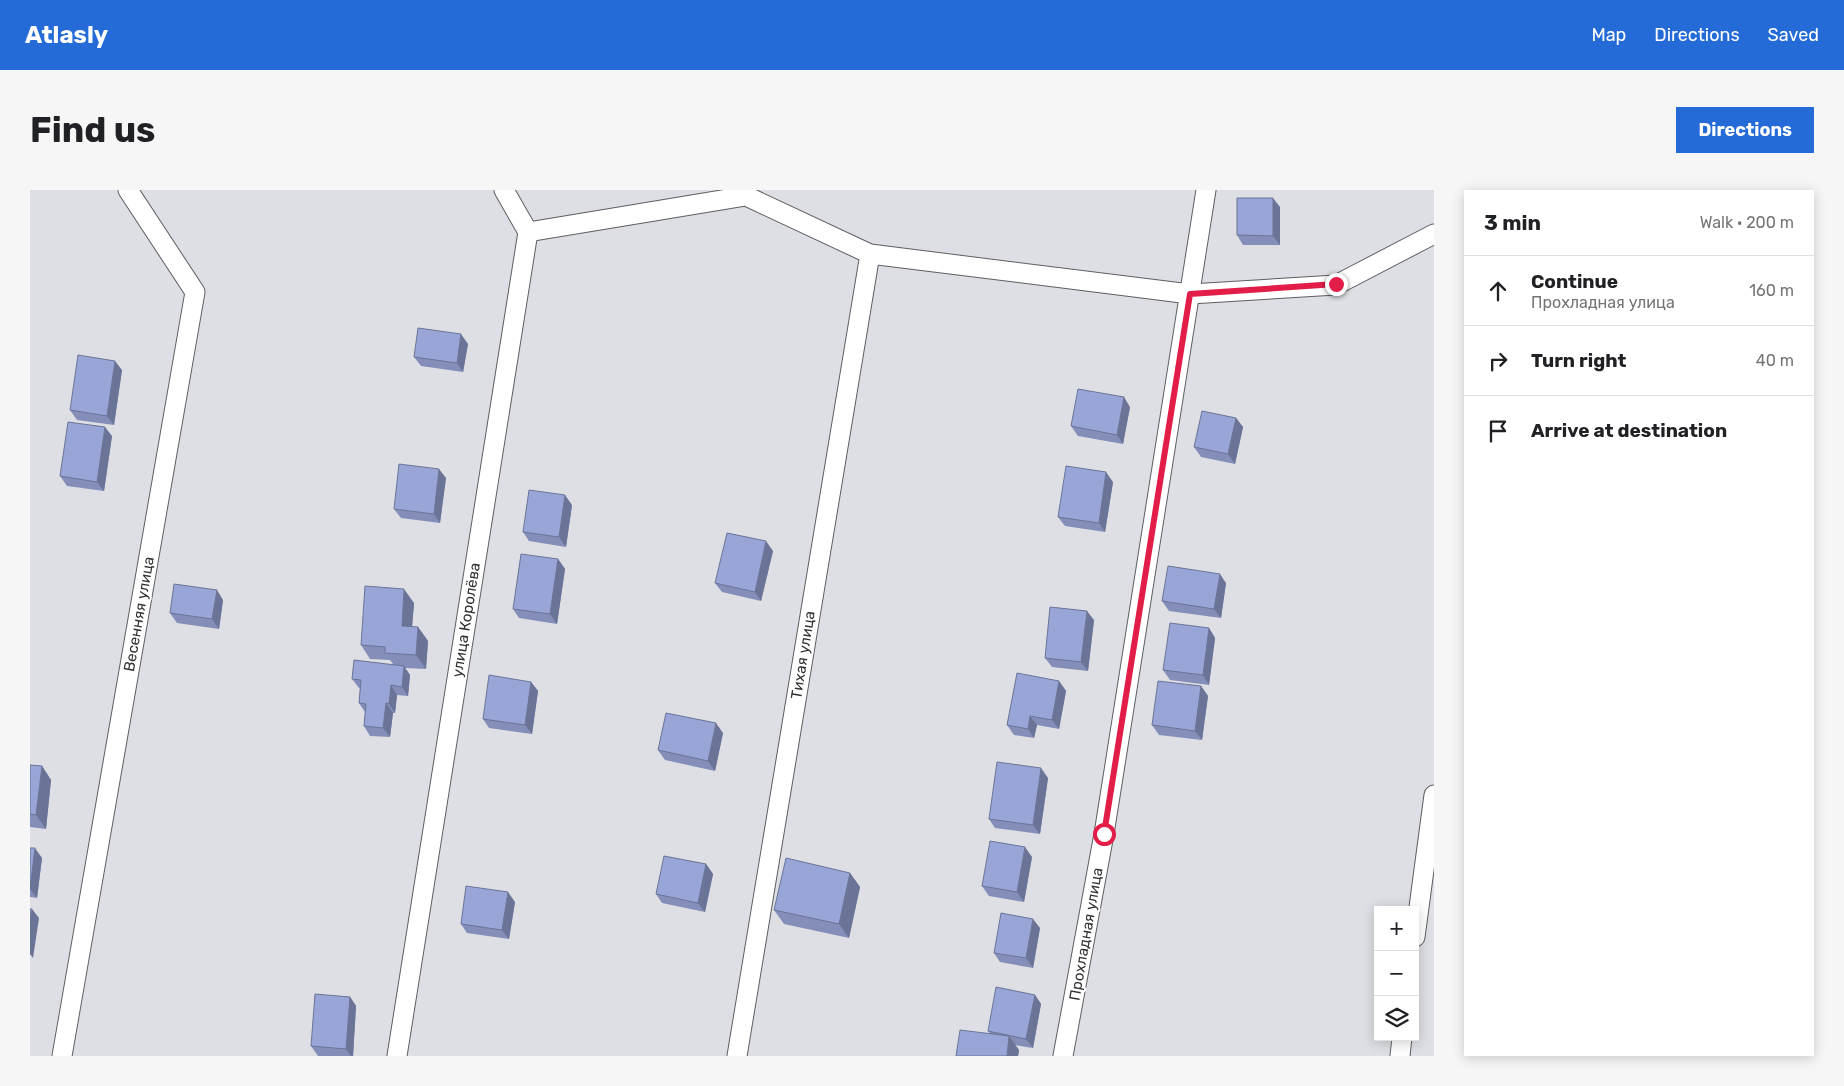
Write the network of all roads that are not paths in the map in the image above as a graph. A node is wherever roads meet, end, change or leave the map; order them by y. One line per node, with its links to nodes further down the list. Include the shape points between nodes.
1 (128, 190): 12 (street, Весенняя улица, via 195,292)
2 (504, 190): 5 (street)
3 (1206, 190): 8 (street, Прохладная улица)
4 (747, 193): 5 (street); 7 (street)
5 (528, 232): 13 (street, улица Королёва)
6 (1434, 234): 8 (street, via 1336,284)
7 (870, 254): 8 (street); 14 (street, Тихая улица)
8 (1190, 294): 15 (street, Прохладная улица, via 1104,834)
9 (1434, 795): 10 (street)
10 (1419, 907)
11 (1402, 1041): 16 (street)
12 (62, 1056)
13 (396, 1056)
14 (736, 1056)
15 (1064, 1056)
16 (1400, 1056)

